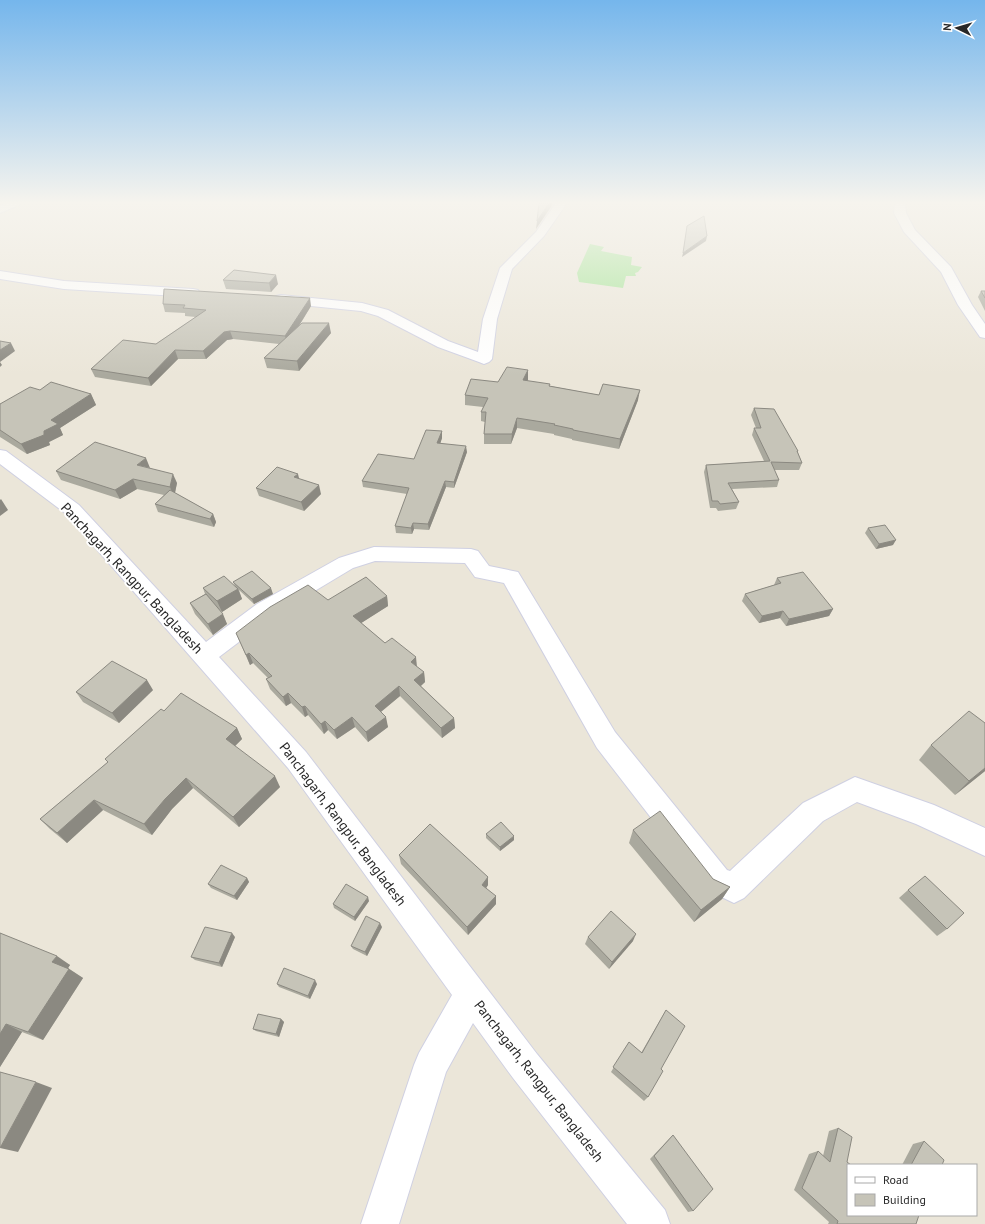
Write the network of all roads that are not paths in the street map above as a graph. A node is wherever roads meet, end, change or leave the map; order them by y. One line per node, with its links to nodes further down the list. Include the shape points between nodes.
1 (514, 260): 5 (street, via 506,268 490,319 484,360 443,344 383,313 362,307)
2 (937, 260): 6 (street, via 947,270 965,305)
3 (0, 274): 4 (street, via 64,285)
4 (203, 294)
5 (271, 298)
6 (985, 334)
7 (0, 455): 8 (street, Panchagarh, Rangpur, Bangladesh, via 72,509)
8 (204, 656): 9 (street, via 265,610 346,563 374,554 471,556 482,572 511,577 606,740 717,880 734,888 813,812 855,789 924,814); 10 (street, Panchagarh, Rangpur, Bangladesh, via 297,760)
9 (985, 842)
10 (471, 993): 11 (street, via 432,1065); 12 (street, Panchagarh, Rangpur, Bangladesh, via 525,1066)
11 (380, 1224)
12 (651, 1224)

